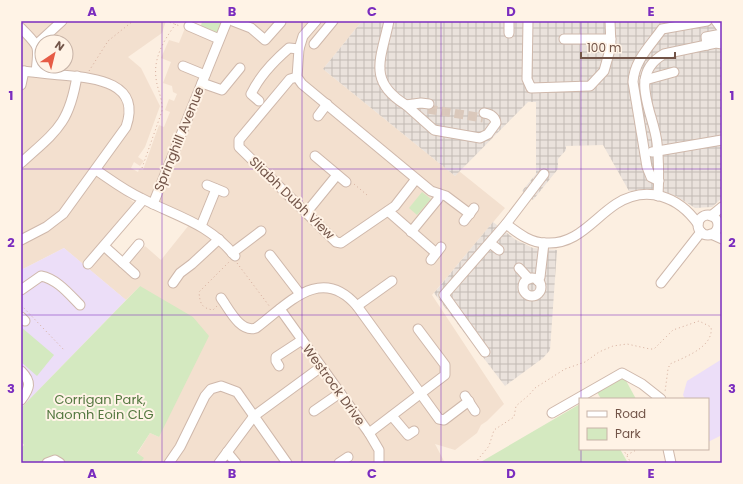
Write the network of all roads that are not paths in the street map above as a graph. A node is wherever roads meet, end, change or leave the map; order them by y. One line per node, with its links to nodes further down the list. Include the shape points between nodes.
1 (62, 21): 17 (street)
2 (227, 21): 19 (street, Springhill Avenue)
3 (232, 21): 12 (street, via 251,28 265,40)
4 (316, 21): 26 (street, via 303,36)
5 (333, 21): 23 (street)
6 (389, 21): 40 (street, via 380,61 381,81 388,92)
7 (509, 21): 16 (street)
8 (528, 21): 21 (street, via 527,80 531,88 590,86 604,71)
9 (610, 21): 21 (street)
10 (707, 21): 46 (street, via 662,29 636,67 633,82)
11 (716, 21): 15 (street)
12 (281, 22)
13 (189, 26): 19 (street)
14 (21, 28): 22 (street)
15 (722, 29)
16 (509, 33)
17 (48, 34)
18 (722, 34): 25 (street, via 706,37)
19 (219, 39): 35 (street, Springhill Avenue)
20 (564, 39): 21 (street)
21 (611, 39)
22 (34, 41)
23 (314, 44)
24 (722, 44): 25 (street)
25 (707, 45): 36 (street, via 664,54 650,66)
26 (299, 48): 34 (street); 38 (street, via 289,48 255,86 251,94)
27 (183, 66): 35 (street, Springhill Avenue)
28 (240, 68): 35 (street, via 222,90)
29 (23, 71): 30 (street); 37 (street)
30 (34, 72)
31 (674, 72): 36 (street)
32 (56, 74): 33 (street)
33 (77, 76): 48 (street, via 71,106 60,126); 49 (street, via 102,80 118,88 125,97 129,112 126,128)
34 (296, 77): 39 (street); 64 (street, Sliabh Dubh View, via 290,79 238,140 239,147)
35 (204, 79): 59 (street, Springhill Avenue)
36 (645, 80): 45 (street, via 644,88 658,145)
37 (21, 85)
38 (259, 101)
39 (327, 104): 43 (street); 52 (street)
40 (406, 105): 41 (street); 42 (street, via 434,130 480,138 488,134 496,123 489,114)
41 (428, 106)
42 (483, 115)
43 (318, 116)
44 (722, 140): 45 (street)
45 (657, 150): 46 (street); 53 (street)
46 (644, 153): 53 (street, via 648,171)
47 (315, 156): 51 (street)
48 (21, 163)
49 (96, 170): 58 (street); 75 (street, via 58,219)
50 (544, 174): 67 (street)
51 (337, 175): 54 (street); 64 (street)
52 (416, 179): 56 (street); 61 (street, Sliabh Dubh View)
53 (659, 181): 57 (street)
54 (346, 182)
55 (207, 185): 68 (street, via 220,191)
56 (439, 194): 65 (street, via 446,196); 71 (street)
57 (658, 196): 62 (street, via 680,204); 77 (street, via 642,195 629,198 616,204 568,240)
58 (143, 200): 59 (street); 79 (street)
59 (153, 204): 68 (street)
60 (722, 207): 66 (street)
61 (388, 211): 64 (street, Sliabh Dubh View, via 341,243 336,242); 71 (street)
62 (689, 211): 66 (street); 69 (street)
63 (722, 212): 66 (street)
64 (306, 213)
65 (469, 215)
66 (714, 223): 69 (street, via 699,220); 72 (street, via 716,230)
67 (506, 224): 76 (street); 77 (street, via 524,237)
68 (202, 226): 73 (street)
69 (700, 228): 72 (street, via 705,234); 89 (street)
70 (260, 231): 73 (street, via 233,256)
71 (411, 232): 81 (street)
72 (711, 234): 74 (street)
73 (219, 239): 88 (street, via 180,273)
74 (722, 239)
75 (21, 240)
76 (490, 242): 80 (street); 98 (street, via 444,295)
77 (544, 243): 85 (street, via 540,278 534,280)
78 (139, 244): 83 (street)
79 (104, 246): 83 (street); 84 (street)
80 (499, 250)
81 (436, 253)
82 (270, 259): 91 (street)
83 (123, 263): 86 (street)
84 (88, 264)
85 (519, 268)
86 (136, 274)
87 (392, 282): 94 (street)
88 (173, 283)
89 (661, 283)
90 (21, 290): 93 (street, via 41,276 63,289)
91 (300, 294): 94 (street, via 322,287 332,288 342,292); 95 (street)
92 (222, 300): 95 (street, via 242,326 252,329)
93 (80, 305)
94 (357, 306): 103 (street)
95 (278, 312): 97 (street, Westrock Drive)
96 (418, 329): 103 (street, via 446,370 445,375)
97 (302, 340): 99 (street, via 276,356); 100 (street, Westrock Drive)
98 (485, 352)
99 (279, 366)
100 (322, 367): 102 (street, Westrock Drive); 109 (street)
101 (21, 371): 105 (street, via 28,378 27,392)
102 (340, 393): 106 (street); 112 (street, Westrock Drive)
103 (421, 394): 107 (street, via 441,421 467,399); 110 (street)
104 (663, 395): 108 (street, via 622,373)
105 (21, 400)
106 (314, 411)
107 (475, 411)
108 (552, 413)
109 (254, 416): 114 (street); 119 (street, via 238,392 221,386 211,389); 122 (street)
110 (392, 416): 111 (street, via 408,436); 112 (street)
111 (414, 431)
112 (369, 433): 123 (street, Westrock Drive, via 379,450)
113 (668, 450): 124 (street)
114 (227, 452): 120 (street); 121 (street)
115 (348, 457): 116 (street)
116 (338, 461)
117 (47, 463): 118 (street, via 54,460)
118 (60, 463)
119 (170, 463)
120 (219, 463)
121 (236, 463)
122 (287, 463)
123 (380, 463)
124 (671, 463)

